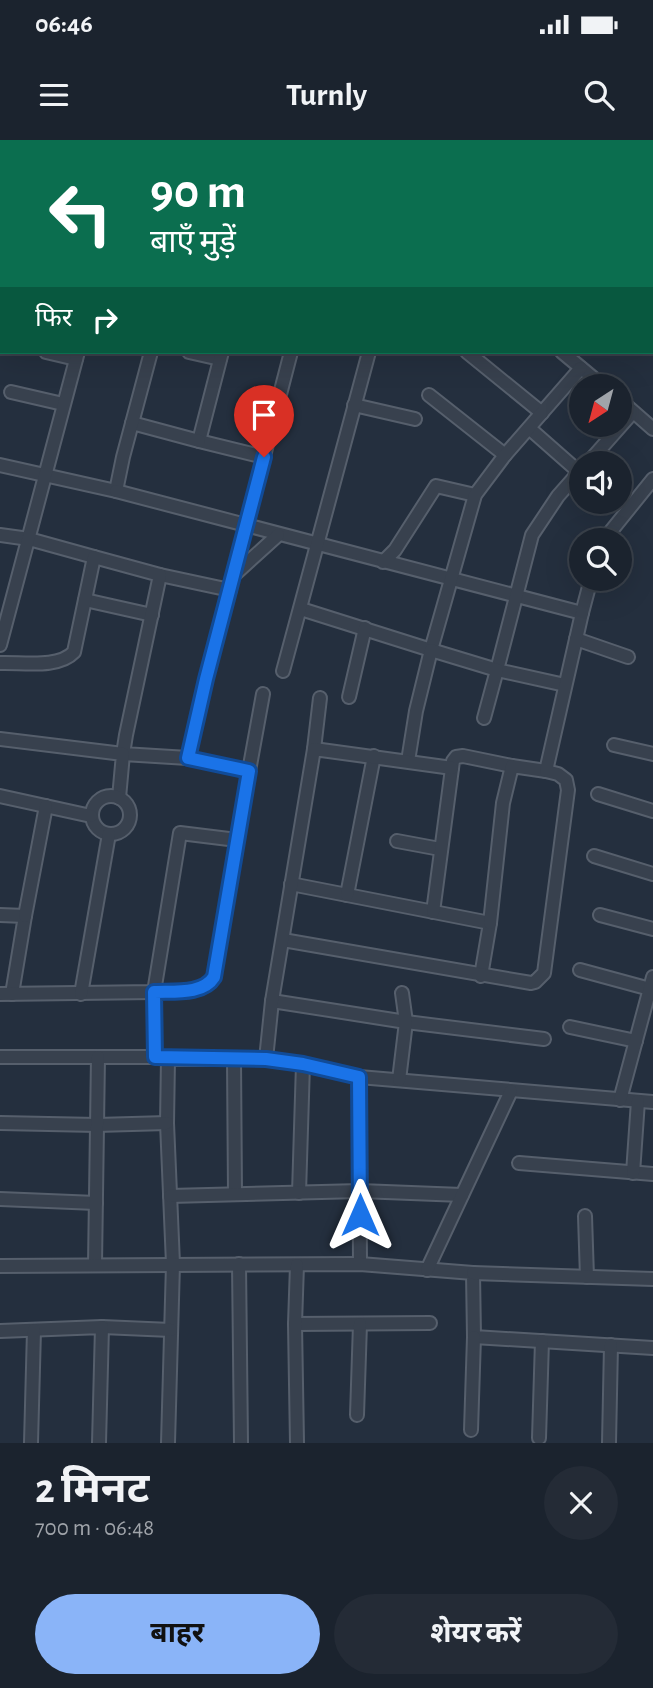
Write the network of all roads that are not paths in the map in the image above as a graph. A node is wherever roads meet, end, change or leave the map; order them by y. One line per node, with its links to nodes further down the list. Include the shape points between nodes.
1 (150, 354): 17 (street)
2 (290, 354): 23 (street)
3 (368, 354): 13 (street)
4 (469, 354): 15 (street)
5 (564, 354): 8 (street)
6 (221, 355): 20 (street)
7 (77, 356): 12 (street)
8 (581, 368): 9 (street); 15 (street)
9 (588, 374)
10 (11, 392): 12 (street)
11 (429, 394): 22 (street)
12 (63, 404): 26 (street)
13 (354, 405): 16 (street); 36 (street)
14 (633, 412): 19 (street); 21 (street)
15 (542, 413): 18 (street)
16 (415, 419)
17 (132, 423): 20 (street); 29 (street)
18 (529, 428): 22 (street); 24 (street)
19 (653, 429)
20 (199, 441): 23 (street)
21 (598, 451)
22 (505, 455): 30 (street)
23 (264, 457): 31 (street)
24 (569, 459)
25 (0, 465): 26 (street)
26 (47, 474): 29 (street); 35 (street)
27 (653, 480): 32 (street)
28 (569, 484): 44 (street, via 532,535)
29 (116, 491): 31 (street)
30 (475, 495): 38 (street, via 436,486); 41 (street)
31 (247, 526): 34 (street); 39 (street)
32 (614, 528)
33 (0, 535): 35 (street)
34 (278, 535): 36 (street); 39 (street)
35 (29, 539): 37 (street); 49 (street)
36 (317, 544): 38 (street); 46 (street)
37 (94, 556): 40 (street); 45 (street)
38 (383, 562): 41 (street)
39 (235, 574): 42 (street)
40 (160, 575): 42 (street); 48 (street)
41 (452, 579): 44 (street); 53 (street)
42 (230, 590): 69 (street)
43 (588, 591): 47 (street)
44 (516, 596): 47 (street); 56 (street)
45 (85, 600): 48 (street); 55 (street, via 74,652 67,659)
46 (301, 609): 50 (street); 57 (street)
47 (582, 612): 51 (street)
48 (152, 615): 66 (street)
49 (4, 616): 52 (street)
50 (365, 628): 53 (street); 60 (street)
51 (576, 639): 54 (street); 58 (street)
52 (0, 645)
53 (431, 650): 56 (street); 70 (street)
54 (628, 657)
55 (0, 663)
56 (497, 670): 58 (street); 62 (street)
57 (283, 671)
58 (565, 685): 74 (street)
59 (263, 694): 73 (street)
60 (349, 696)
61 (320, 698): 65 (street)
62 (484, 718)
63 (0, 739): 66 (street)
64 (614, 745): 67 (street)
65 (314, 749): 68 (street); 88 (street)
66 (124, 754): 69 (street); 77 (street)
67 (653, 754)
68 (373, 756): 70 (street); 89 (street)
69 (188, 758): 73 (street)
70 (408, 761): 72 (street)
71 (512, 766): 72 (street, via 464,756 456,757); 74 (street); 94 (street, via 503,803)
72 (452, 768): 84 (street)
73 (249, 771): 82 (street)
74 (546, 771): 98 (street, via 566,780 568,790 544,973 536,982)
75 (598, 794): 79 (street)
76 (0, 796): 78 (street)
77 (119, 798): 80 (street, via 103,798 94,805); 81 (street, via 129,809 130,819 120,832)
78 (46, 806): 80 (street); 93 (street)
79 (653, 811)
80 (91, 816): 81 (street, via 95,826)
81 (109, 834): 85 (street); 103 (street)
82 (237, 840): 100 (street, via 214,977 199,989); 100 (street, via 180,833)
83 (397, 841): 84 (street)
84 (440, 849): 90 (street)
85 (117, 853)
86 (594, 856): 87 (street)
87 (653, 874)
88 (291, 884): 89 (street); 96 (street)
89 (347, 895): 90 (street)
90 (433, 912): 94 (street)
91 (0, 915): 93 (street)
92 (600, 915): 95 (street)
93 (25, 916): 102 (street)
94 (490, 923): 98 (street)
95 (653, 929)
96 (283, 940): 98 (street); 104 (street)
97 (580, 970): 99 (street)
98 (481, 976)
99 (651, 983): 108 (street)
100 (154, 992): 103 (street); 111 (street)
101 (402, 993): 105 (street)
102 (6, 994): 103 (street)
103 (81, 994)
104 (272, 1001): 105 (street); 113 (street)
105 (406, 1022): 107 (street); 117 (street)
106 (570, 1027): 108 (street)
107 (544, 1039)
108 (636, 1041): 119 (street)
109 (0, 1056): 110 (street)
110 (98, 1057): 111 (street); 124 (street)
111 (155, 1057): 112 (street)
112 (168, 1059): 114 (street); 123 (street)
113 (266, 1059): 114 (street); 115 (street)
114 (234, 1060): 130 (street)
115 (303, 1064): 116 (street); 129 (street)
116 (359, 1077): 117 (street); 128 (street)
117 (399, 1080): 118 (street)
118 (512, 1091): 119 (street); 131 (street)
119 (620, 1100): 120 (street)
120 (638, 1101): 121 (street); 126 (street)
121 (653, 1102)
122 (0, 1122): 124 (street)
123 (167, 1123): 124 (street); 132 (street)
124 (97, 1125): 134 (street)
125 (519, 1163): 126 (street)
126 (634, 1173): 127 (street)
127 (653, 1174)
128 (360, 1191): 129 (street); 131 (street); 140 (street)
129 (299, 1193): 130 (street)
130 (235, 1194): 132 (street)
131 (462, 1195): 142 (street)
132 (170, 1196): 137 (street)
133 (0, 1199): 134 (street)
134 (96, 1203): 136 (street)
135 (586, 1216): 144 (street)
136 (94, 1264): 137 (street); 141 (street)
137 (173, 1264): 138 (street); 152 (street)
138 (239, 1264): 139 (street); 163 (street)
139 (298, 1265): 140 (street); 147 (street)
140 (360, 1265): 142 (street)
141 (0, 1266)
142 (427, 1270): 143 (street)
143 (473, 1273): 144 (street); 153 (street)
144 (587, 1277): 145 (street)
145 (653, 1279)
146 (430, 1323): 148 (street)
147 (295, 1324): 148 (street); 164 (street)
148 (360, 1324): 157 (street)
149 (102, 1326): 150 (street); 152 (street); 161 (street)
150 (34, 1330): 151 (street); 160 (street)
151 (0, 1331)
152 (171, 1331): 162 (street)
153 (474, 1337): 154 (street); 158 (street)
154 (542, 1340): 155 (street); 159 (street)
155 (611, 1345): 156 (street); 165 (street)
156 (653, 1348)
157 (357, 1415)
158 (471, 1430)
159 (539, 1438)
160 (31, 1443)
161 (99, 1443)
162 (168, 1443)
163 (241, 1443)
164 (297, 1443)
165 (609, 1443)

